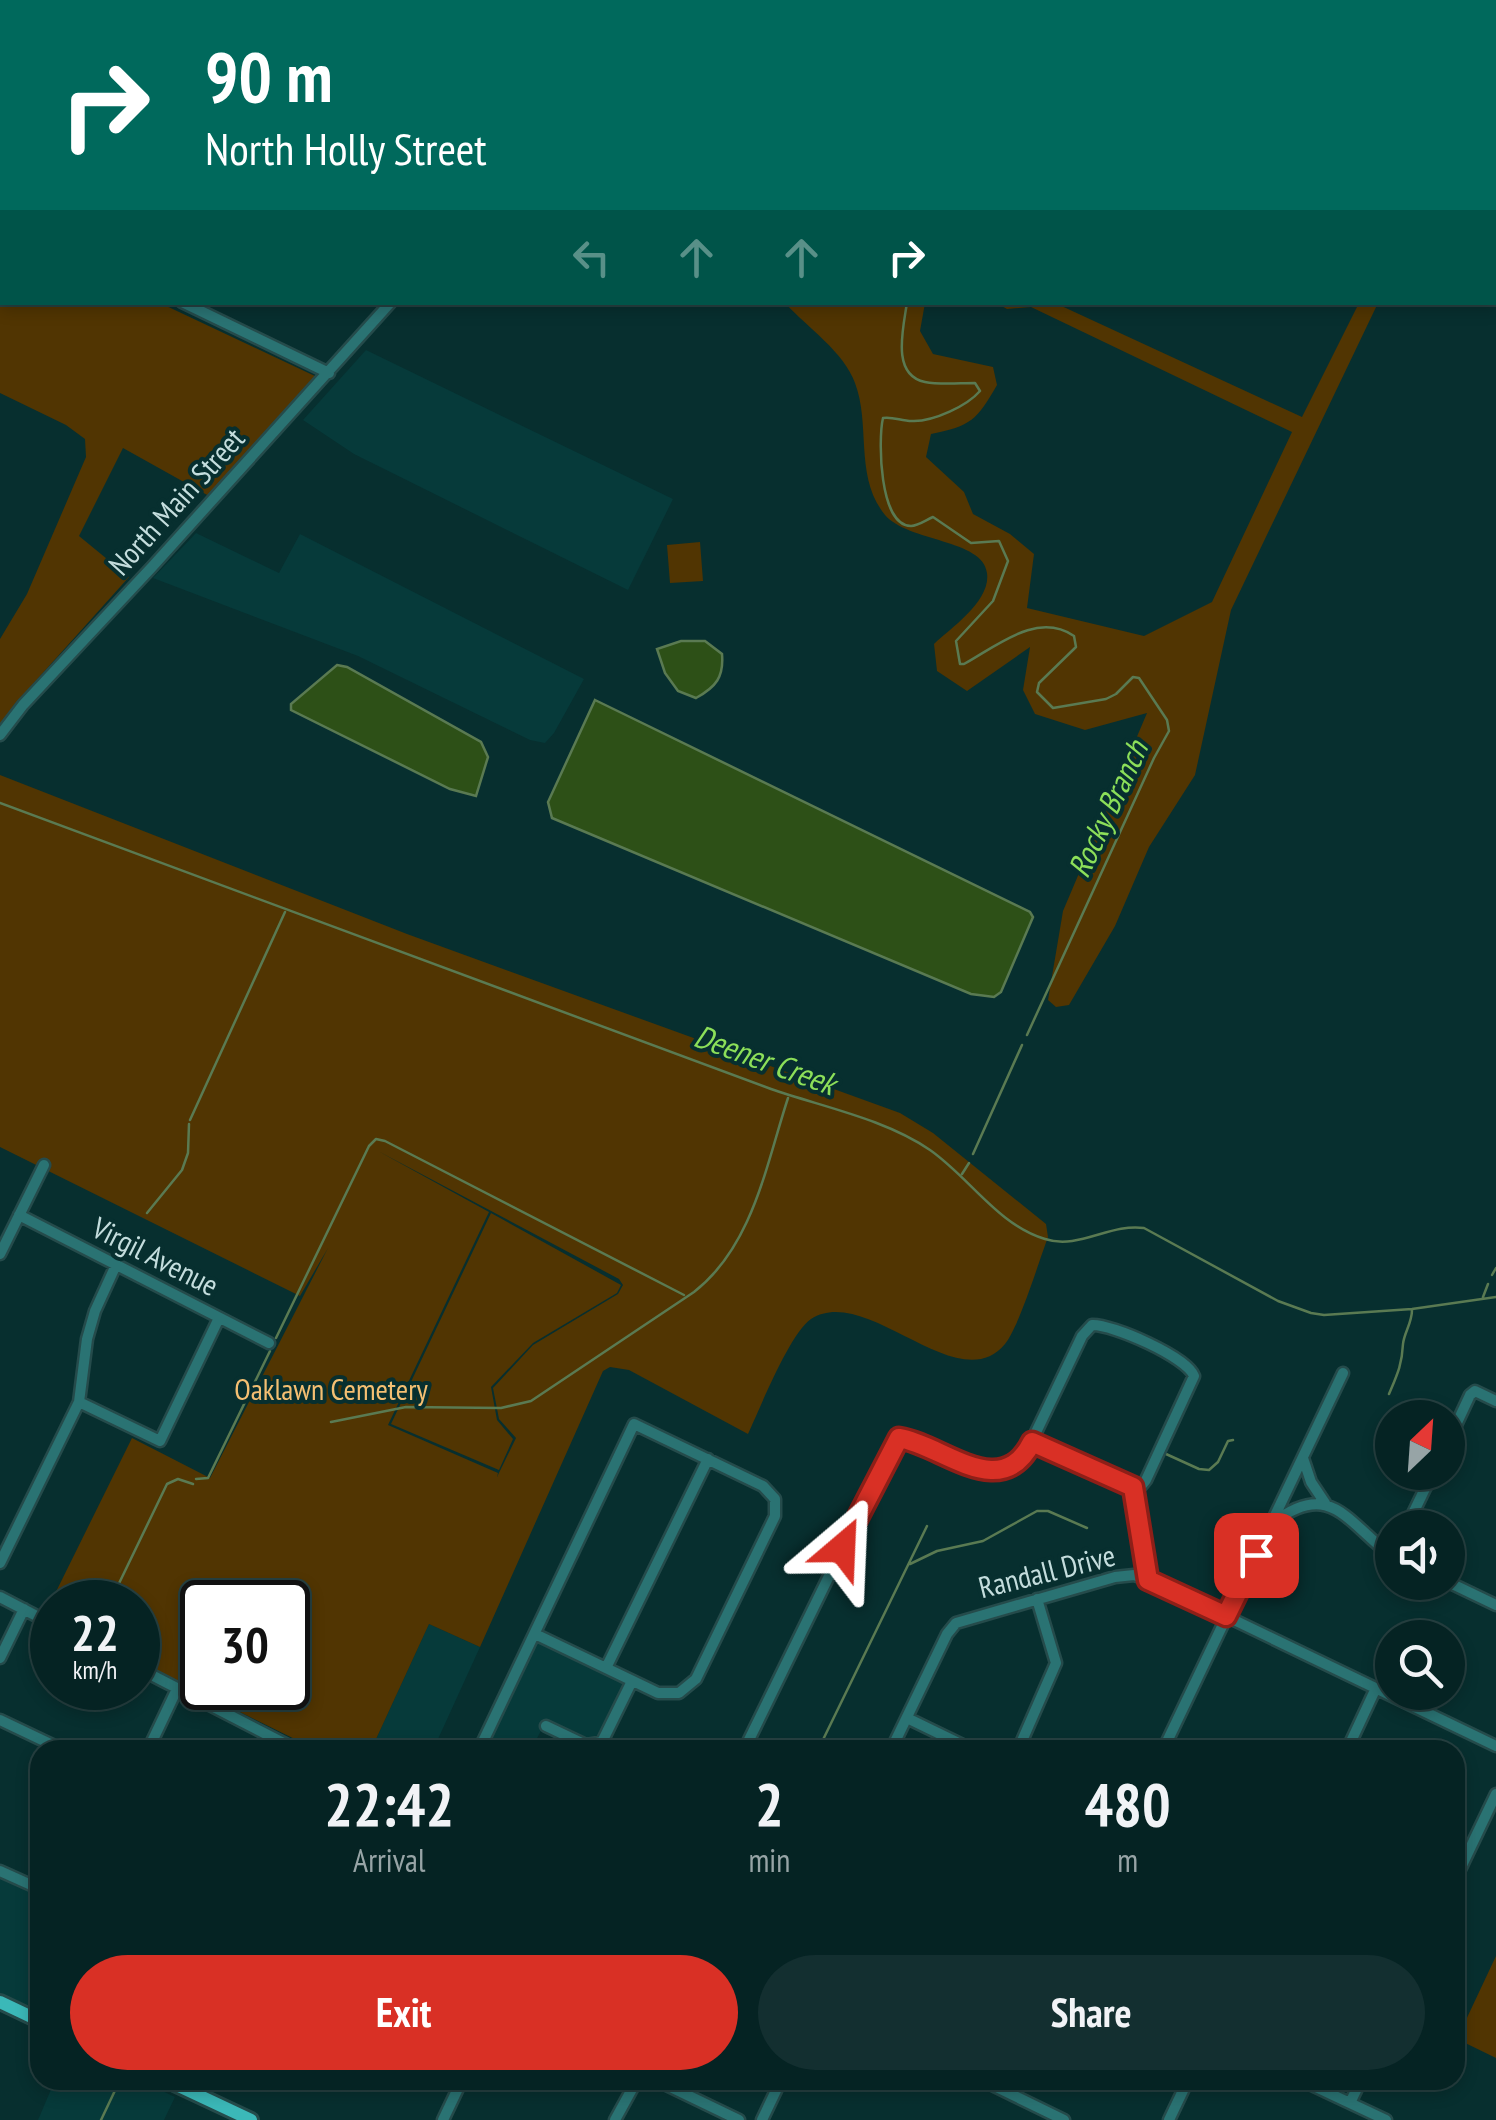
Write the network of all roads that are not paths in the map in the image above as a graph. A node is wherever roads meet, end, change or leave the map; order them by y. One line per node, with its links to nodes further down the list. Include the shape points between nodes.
1 (188, 305): 3 (street)
2 (388, 305): 3 (street, North Main Street)
3 (328, 373): 4 (street, North Main Street)
4 (0, 735)
5 (44, 1165): 6 (street)
6 (19, 1216): 7 (street); 8 (street, Virgil Avenue)
7 (0, 1254)
8 (116, 1264): 9 (street, Virgil Avenue); 13 (street, via 87,1338)
9 (219, 1318): 10 (street, Virgil Avenue); 13 (street, via 160,1441)
10 (269, 1343)
11 (1343, 1373): 16 (street)
12 (1496, 1401): 14 (street, via 1475,1391)
13 (79, 1402): 22 (street)
14 (1465, 1406)
15 (1032, 1442): 18 (street); 18 (street, via 1086,1330 1106,1326 1192,1370 1193,1383 1146,1480); 49 (street, via 1010,1466 992,1472 906,1438 895,1441)
16 (1303, 1457): 19 (street); 20 (street)
17 (708, 1460): 31 (street, via 634,1424); 33 (street); 35 (street, via 764,1486 775,1516 696,1679 668,1695)
18 (1133, 1487): 23 (street)
19 (1324, 1503): 20 (street, via 1300,1506); 21 (street)
20 (1270, 1524): 30 (street)
21 (1375, 1540)
22 (0, 1562)
23 (1148, 1580): 26 (street, Randall Drive, via 1126,1575); 30 (street, Randall Drive)
24 (1465, 1590): 27 (street)
25 (0, 1597): 28 (street)
26 (1037, 1598): 40 (street, Randall Drive, via 956,1623); 52 (street, via 1056,1663)
27 (1496, 1605)
28 (24, 1609): 29 (street); 32 (street)
29 (30, 1612)
30 (1226, 1616): 36 (street, Randall Drive); 53 (street)
31 (534, 1634): 33 (street); 46 (street)
32 (0, 1658)
33 (606, 1668): 35 (street)
34 (160, 1680): 37 (street)
35 (632, 1681): 48 (street)
36 (1375, 1688)
37 (177, 1689): 44 (street); 45 (street)
38 (1375, 1690): 54 (street)
39 (1422, 1710): 55 (street, Randall Drive)
40 (907, 1718): 50 (street, Randall Drive); 51 (street)
41 (0, 1720): 43 (street)
42 (546, 1726): 47 (street)
43 (42, 1740)
44 (153, 1740)
45 (268, 1740)
46 (485, 1740)
47 (575, 1740)
48 (603, 1740)
49 (749, 1740)
50 (896, 1740)
51 (952, 1740)
52 (1022, 1740)
53 (1168, 1740)
54 (1351, 1740)
55 (1496, 1746)
56 (1496, 1794): 57 (street)
57 (1465, 1859)
58 (0, 1870): 59 (street)
59 (30, 1885)
60 (0, 2002): 61 (main road)
61 (30, 2016)
62 (187, 2090): 72 (main road)
63 (457, 2090): 73 (street)
64 (632, 2090): 74 (street)
65 (677, 2090): 75 (street)
66 (776, 2090): 76 (street)
67 (1013, 2090): 77 (street)
68 (1183, 2090): 78 (street)
69 (1322, 2090): 71 (street)
70 (1356, 2090): 71 (street)
71 (1350, 2103): 79 (street)
72 (251, 2120)
73 (443, 2120)
74 (615, 2120)
75 (739, 2120)
76 (762, 2120)
77 (1064, 2120)
78 (1169, 2120)
79 (1386, 2120)

